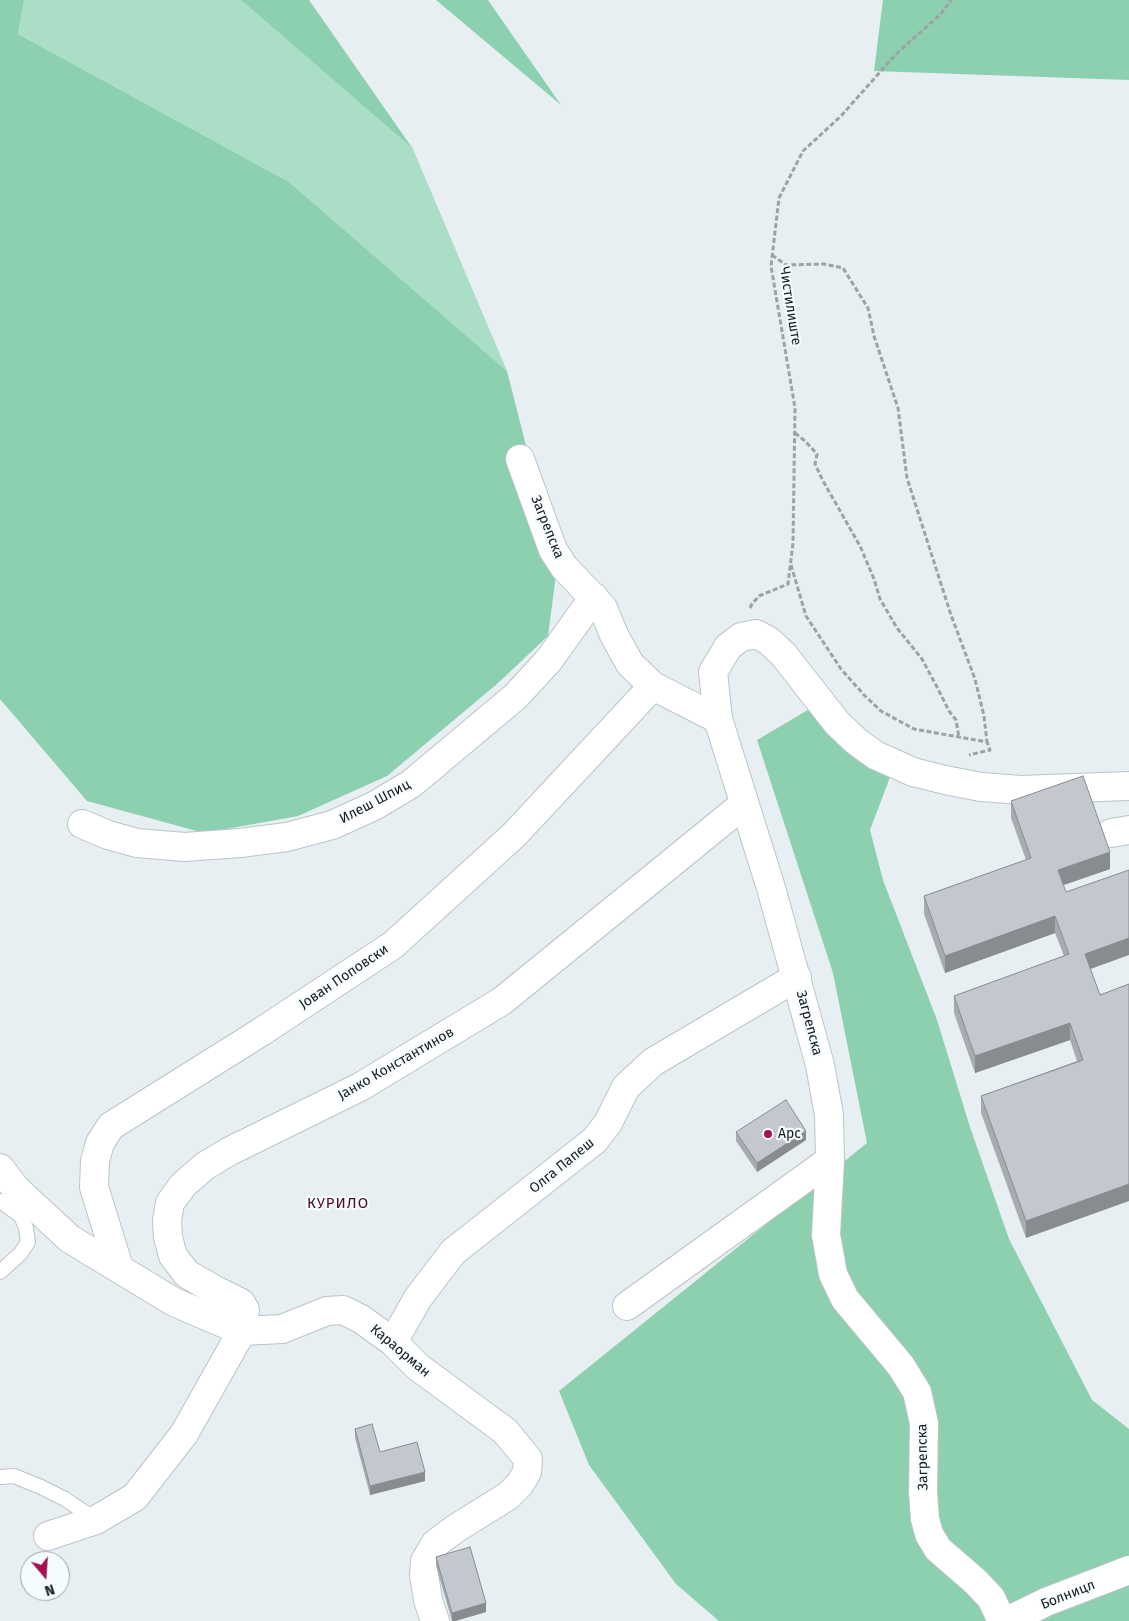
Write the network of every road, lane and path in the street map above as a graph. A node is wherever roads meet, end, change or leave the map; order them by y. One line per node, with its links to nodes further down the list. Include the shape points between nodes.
1 (951, 0): 2 (path, Чистилиште, via 941,14 897,52 841,116 803,150 779,198)
2 (772, 255): 3 (path, Чистилиште, via 771,266 794,408); 11 (path, via 786,265 824,264 843,268 868,308 898,408 907,478 975,679 984,716)
3 (794, 432): 5 (path, Чистилиште); 10 (path, via 817,454 815,464 860,546 880,599 897,628 922,659 956,720)
4 (520, 458): 6 (street, Загрепска, via 553,550 564,567)
5 (790, 562): 7 (path, Чистилиште, via 788,584 759,596 752,604); 10 (path, Чистилиште, via 806,616 841,669 864,695 881,711 914,729)
6 (594, 597): 8 (street, Загрепска, via 603,608 630,664); 15 (street, Илеш Шпиц, via 549,660 516,696 411,784 332,825 287,838 185,847 137,843)
7 (741, 637): 9 (street, via 728,647 713,672); 13 (street, via 756,634 769,641 837,723 875,755 913,772 981,787 1022,790)
8 (653, 686): 9 (street, Загрепска); 20 (street, Јован Поповски, via 514,835 393,945 110,1126 95,1161 94,1187)
9 (718, 719): 14 (street, Загрепска)
10 (959, 738): 11 (path, Чистилиште)
11 (986, 742): 12 (path, via 990,750)
12 (965, 757)
13 (1129, 786)
14 (744, 804): 16 (street, Загрепска); 23 (street, Јанко Константинов, via 502,1001 360,1087 230,1151 183,1185 170,1203 167,1220 173,1256 187,1274 241,1303 245,1310)
15 (82, 824)
16 (797, 977): 17 (street, Загрепска, via 820,1065 829,1115); 24 (street, Олга Папеш, via 653,1062 626,1087 608,1123 595,1140 453,1252 418,1298)
17 (830, 1160): 22 (street); 30 (street, Загрепска, via 826,1236 833,1274 844,1299 901,1366 917,1392 924,1422 924,1519 929,1534 938,1549 991,1598)
18 (0, 1168): 20 (street, Караорман, via 16,1189 70,1239)
19 (0, 1201): 21 (lane, via 20,1216 28,1242 21,1254)
20 (119, 1268): 23 (street, Караорман, via 174,1302)
21 (0, 1272)
22 (627, 1306)
23 (242, 1331): 24 (street, Караорман, via 282,1329 327,1311 343,1310); 26 (street, via 184,1434 135,1497)
24 (393, 1342): 29 (street, Караорман, via 418,1367 505,1432 528,1458 527,1472 508,1496 435,1544 425,1561 428,1600)
25 (0, 1477): 26 (lane, via 14,1476 41,1487)
26 (96, 1520): 27 (street)
27 (48, 1536)
28 (1129, 1570): 31 (street, Болницл)
29 (435, 1621)
30 (1002, 1621)
31 (1007, 1621)

